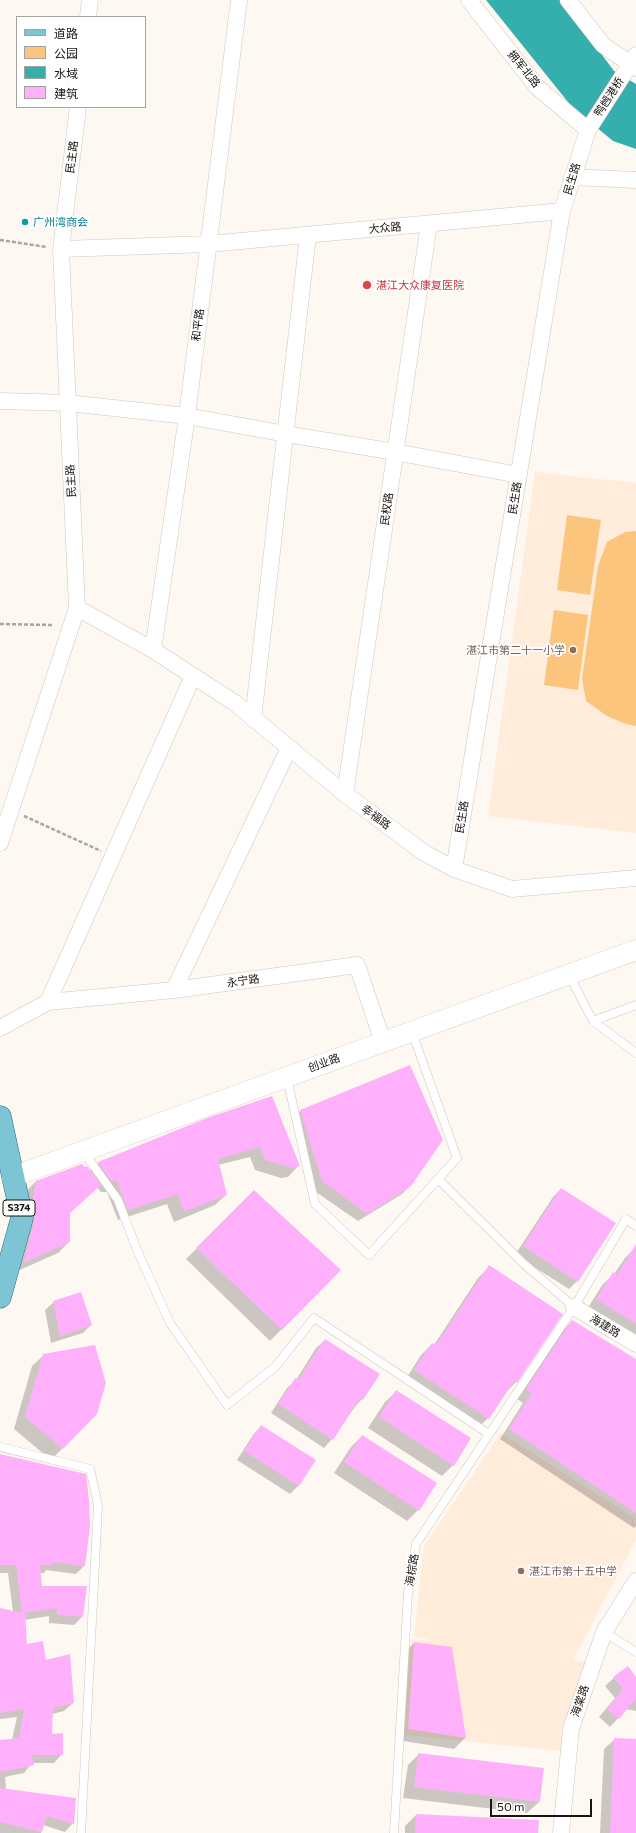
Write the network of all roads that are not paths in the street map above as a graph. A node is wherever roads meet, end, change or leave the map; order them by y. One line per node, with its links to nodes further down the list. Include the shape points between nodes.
1 (90, 0): 5 (street)
2 (239, 0): 14 (street, 和平路)
3 (469, 0): 8 (street, 拥军北路, via 537,86)
4 (568, 0): 6 (street, via 602,45)
5 (88, 16)
6 (634, 63): 8 (street, 鸭乸港桥)
7 (78, 108): 15 (street, 民主路)
8 (588, 130): 9 (street, 民生路)
9 (572, 177): 10 (street); 11 (street, 民生路)
10 (636, 180)
11 (562, 211): 12 (street, 大众路); 21 (street, 民生路)
12 (429, 224): 13 (street, 大众路); 20 (street, 民权路)
13 (308, 235): 14 (street, 大众路); 19 (street)
14 (208, 244): 15 (street, 大众路); 18 (street, 和平路)
15 (61, 249): 17 (street, 民主路)
16 (0, 401): 17 (street)
17 (68, 403): 18 (street); 22 (street, 民主路)
18 (187, 416): 19 (street); 23 (street, 和平路)
19 (286, 434): 20 (street); 25 (street)
20 (395, 452): 21 (street); 27 (street, 民权路)
21 (518, 475): 29 (street, 民生路)
22 (77, 608): 23 (street, 幸福路); 28 (street, 民主路)
23 (153, 650): 24 (street, 幸福路)
24 (193, 676): 25 (street, 幸福路, via 235,703); 34 (street)
25 (253, 719): 26 (street, 幸福路)
26 (288, 748): 27 (street, 幸福路); 33 (street)
27 (345, 794): 29 (street, 幸福路, via 423,852)
28 (0, 843)
29 (454, 869): 30 (street, 幸福路, via 512,889)
30 (636, 878)
31 (636, 950): 32 (street, 创业路)
32 (569, 975): 36 (lane); 38 (street, 创业路)
33 (174, 990): 34 (street, 永宁路); 39 (street, 永宁路, via 357,965)
34 (48, 1002): 37 (street)
35 (636, 1005): 36 (lane)
36 (593, 1021): 40 (lane)
37 (0, 1028)
38 (412, 1032): 39 (street, 创业路); 45 (lane, via 457,1158)
39 (383, 1042): 41 (street, 创业路)
40 (636, 1053)
41 (287, 1077): 43 (street, 创业路); 45 (lane, via 315,1204 369,1255)
42 (0, 1117): 44 (main road, S374)
43 (83, 1151): 44 (street, 创业路); 50 (lane, via 118,1200 170,1323 227,1405 275,1367 314,1318)
44 (12, 1177): 47 (main road, S374, via 22,1218)
45 (438, 1179): 48 (lane, via 523,1263)
46 (636, 1226): 48 (lane, 海棕路, via 626,1219)
47 (0, 1297)
48 (574, 1307): 49 (street, 海建路); 50 (lane, 海棕路)
49 (636, 1344)
50 (490, 1434): 56 (lane, 海棕路, via 416,1544 408,1594)
51 (0, 1447): 55 (lane, via 90,1469 98,1505)
52 (636, 1581): 53 (street, 海棠路)
53 (604, 1632): 54 (lane); 57 (street, 海棠路, via 571,1729)
54 (636, 1652)
55 (81, 1833)
56 (394, 1833)
57 (561, 1833)

